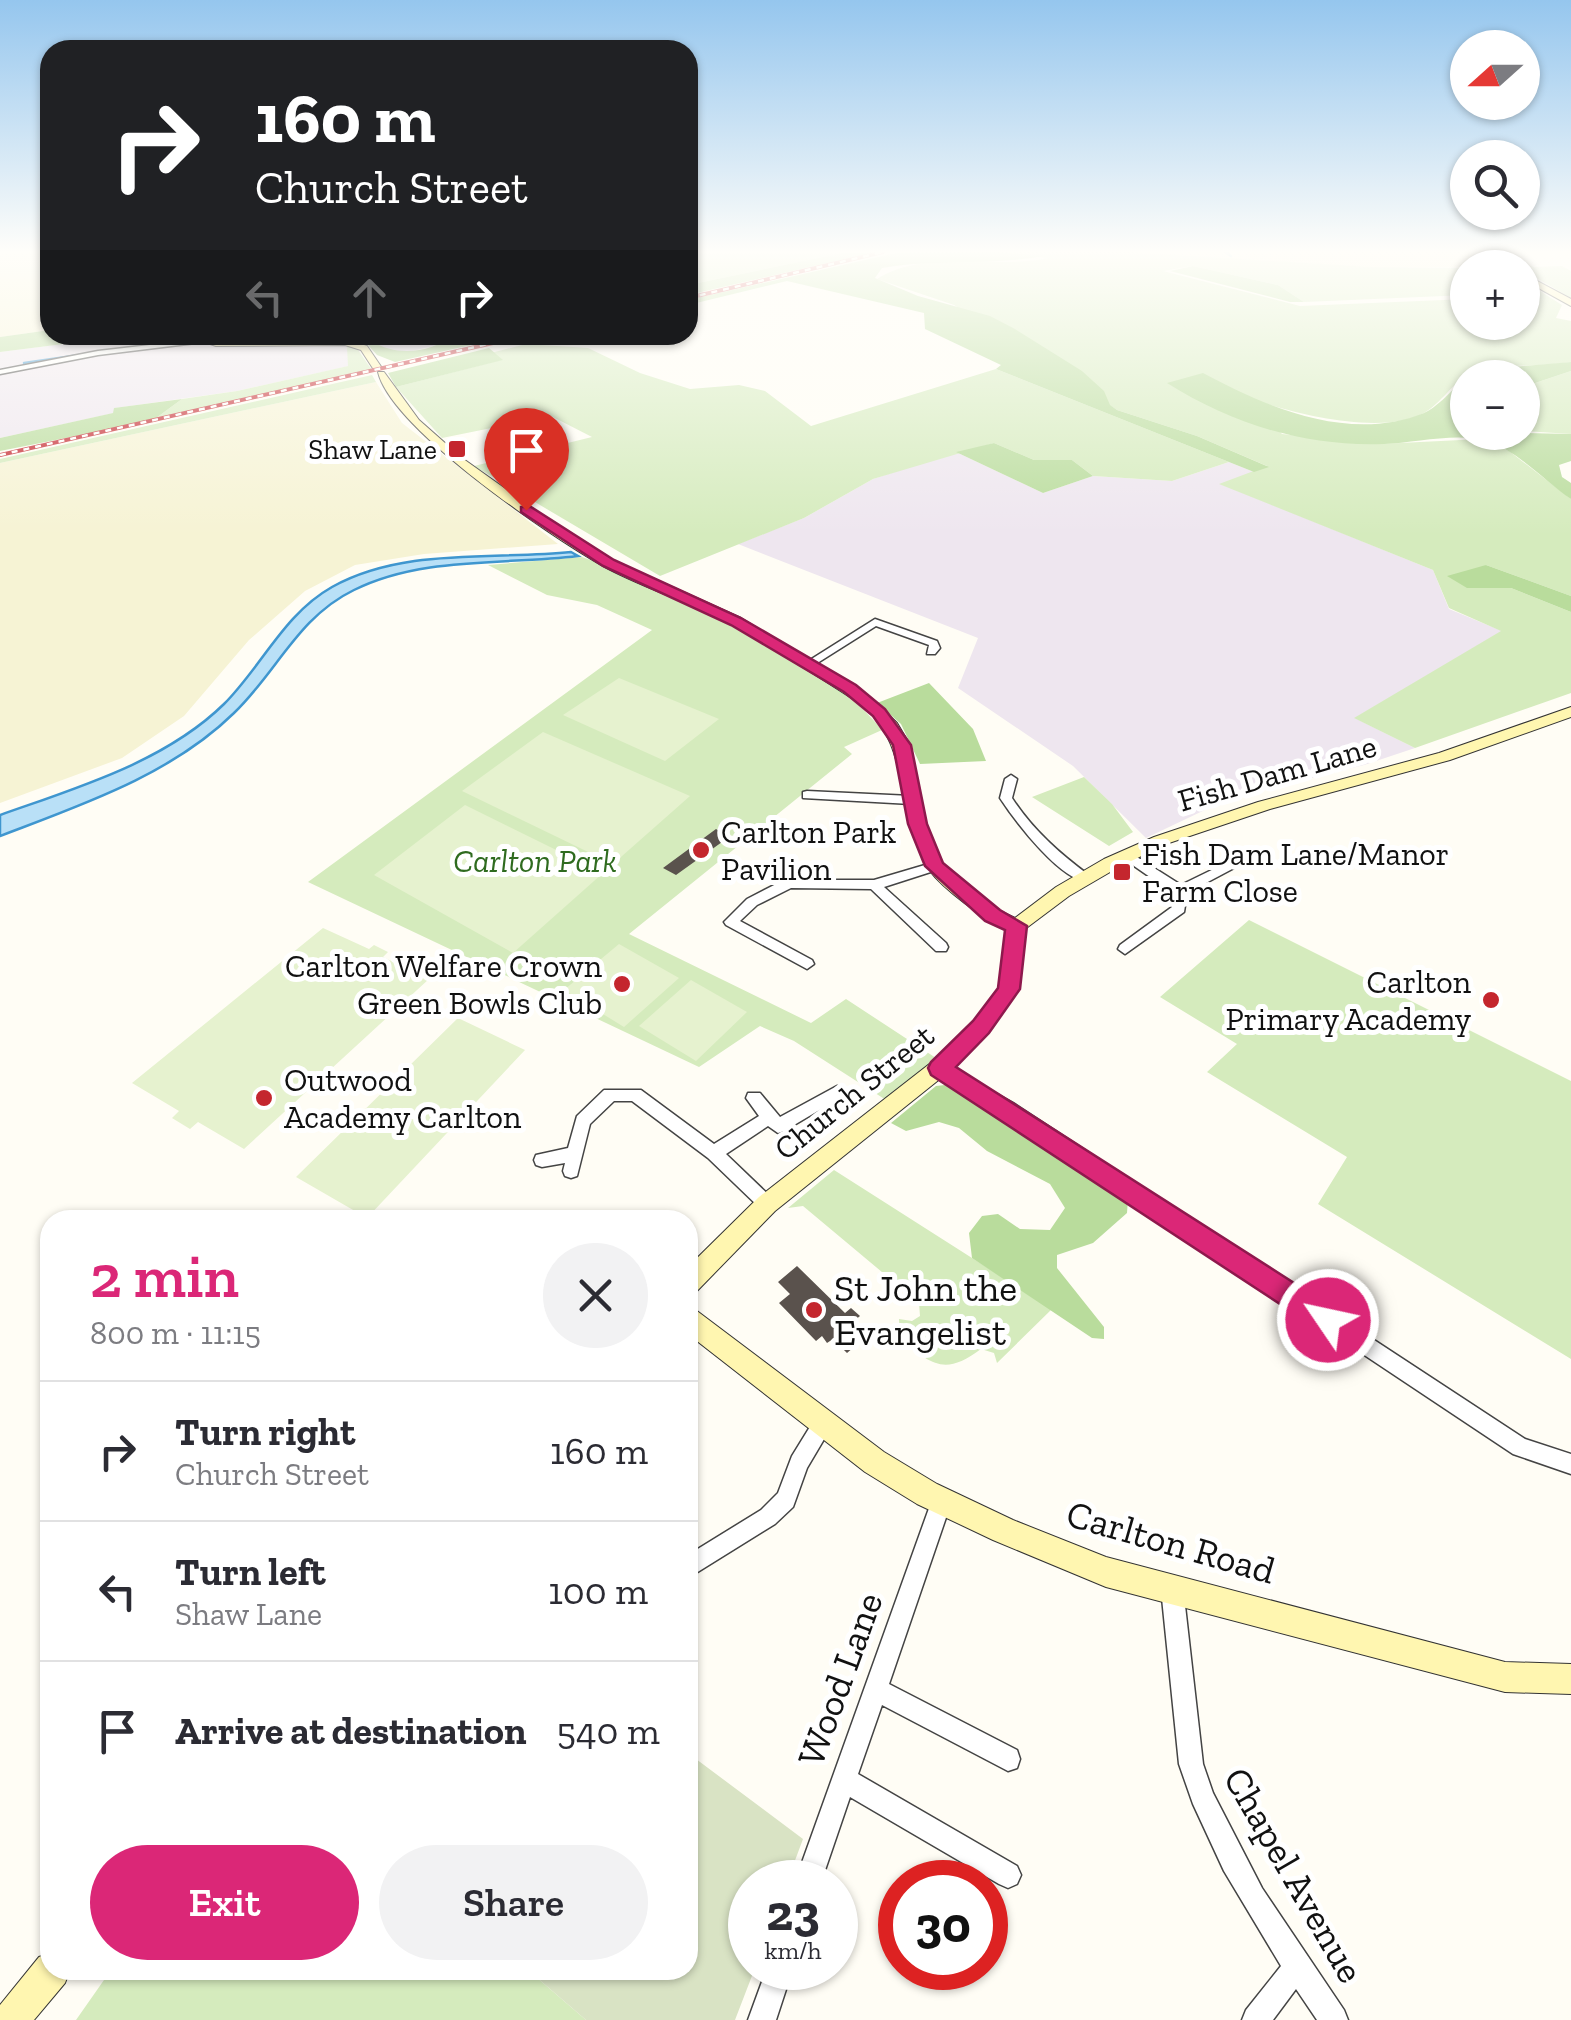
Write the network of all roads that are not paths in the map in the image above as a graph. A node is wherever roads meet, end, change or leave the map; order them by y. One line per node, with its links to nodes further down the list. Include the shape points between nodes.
1 (156, 346): 3 (street)
2 (359, 346): 5 (street, via 415,422 542,521 608,563 736,621)
3 (0, 372)
4 (931, 652): 5 (street, via 933,643 875,622)
5 (807, 665): 9 (street, via 850,689 892,726 906,758)
6 (1571, 712): 10 (street, Fish Dam Lane, via 1464,752 1252,806)
7 (1030, 785): 13 (street, via 1006,777 1006,798 1038,844)
8 (807, 795): 9 (street)
9 (912, 800): 11 (street)
10 (1128, 856): 13 (street, Fish Dam Lane); 15 (street)
11 (935, 866): 14 (street); 16 (street, via 993,916)
12 (1229, 867): 15 (street)
13 (1085, 880): 16 (street, Fish Dam Lane)
14 (874, 885): 17 (street); 19 (street, via 789,883 724,918)
15 (1180, 891): 18 (street, via 1179,908)
16 (1016, 926): 20 (street, Church Street, via 1009,989)
17 (941, 947)
18 (1125, 949)
19 (807, 964)
20 (940, 1068): 26 (street, Church Street); 30 (street, via 1520,1447)
21 (838, 1092): 23 (street, via 778,1126)
22 (754, 1098): 23 (street)
23 (770, 1117): 24 (street)
24 (714, 1153): 25 (street, via 634,1095 610,1096 582,1121 573,1163); 26 (street)
25 (542, 1160)
26 (767, 1204): 27 (street, Church Street)
27 (698, 1272)
28 (698, 1327): 29 (street, Carlton Road)
29 (823, 1424): 31 (street, Carlton Road); 32 (street, via 786,1500)
30 (1571, 1464)
31 (942, 1500): 33 (street, Carlton Road, via 1106,1572); 35 (street, Wood Lane)
32 (698, 1562)
33 (1172, 1588): 34 (street, Carlton Road, via 1505,1678); 40 (street, Chapel Avenue, via 1196,1785)
34 (1571, 1679)
35 (876, 1690): 36 (street); 37 (street, Wood Lane)
36 (1008, 1759)
37 (844, 1779): 38 (street, Wood Lane); 39 (street)
38 (816, 1860)
39 (982, 1860)
40 (1296, 1968): 45 (street); 46 (street, Chapel Avenue)
41 (44, 1980): 43 (street)
42 (772, 1990): 44 (street)
43 (11, 2020)
44 (762, 2020)
45 (1256, 2020)
46 (1334, 2020)

